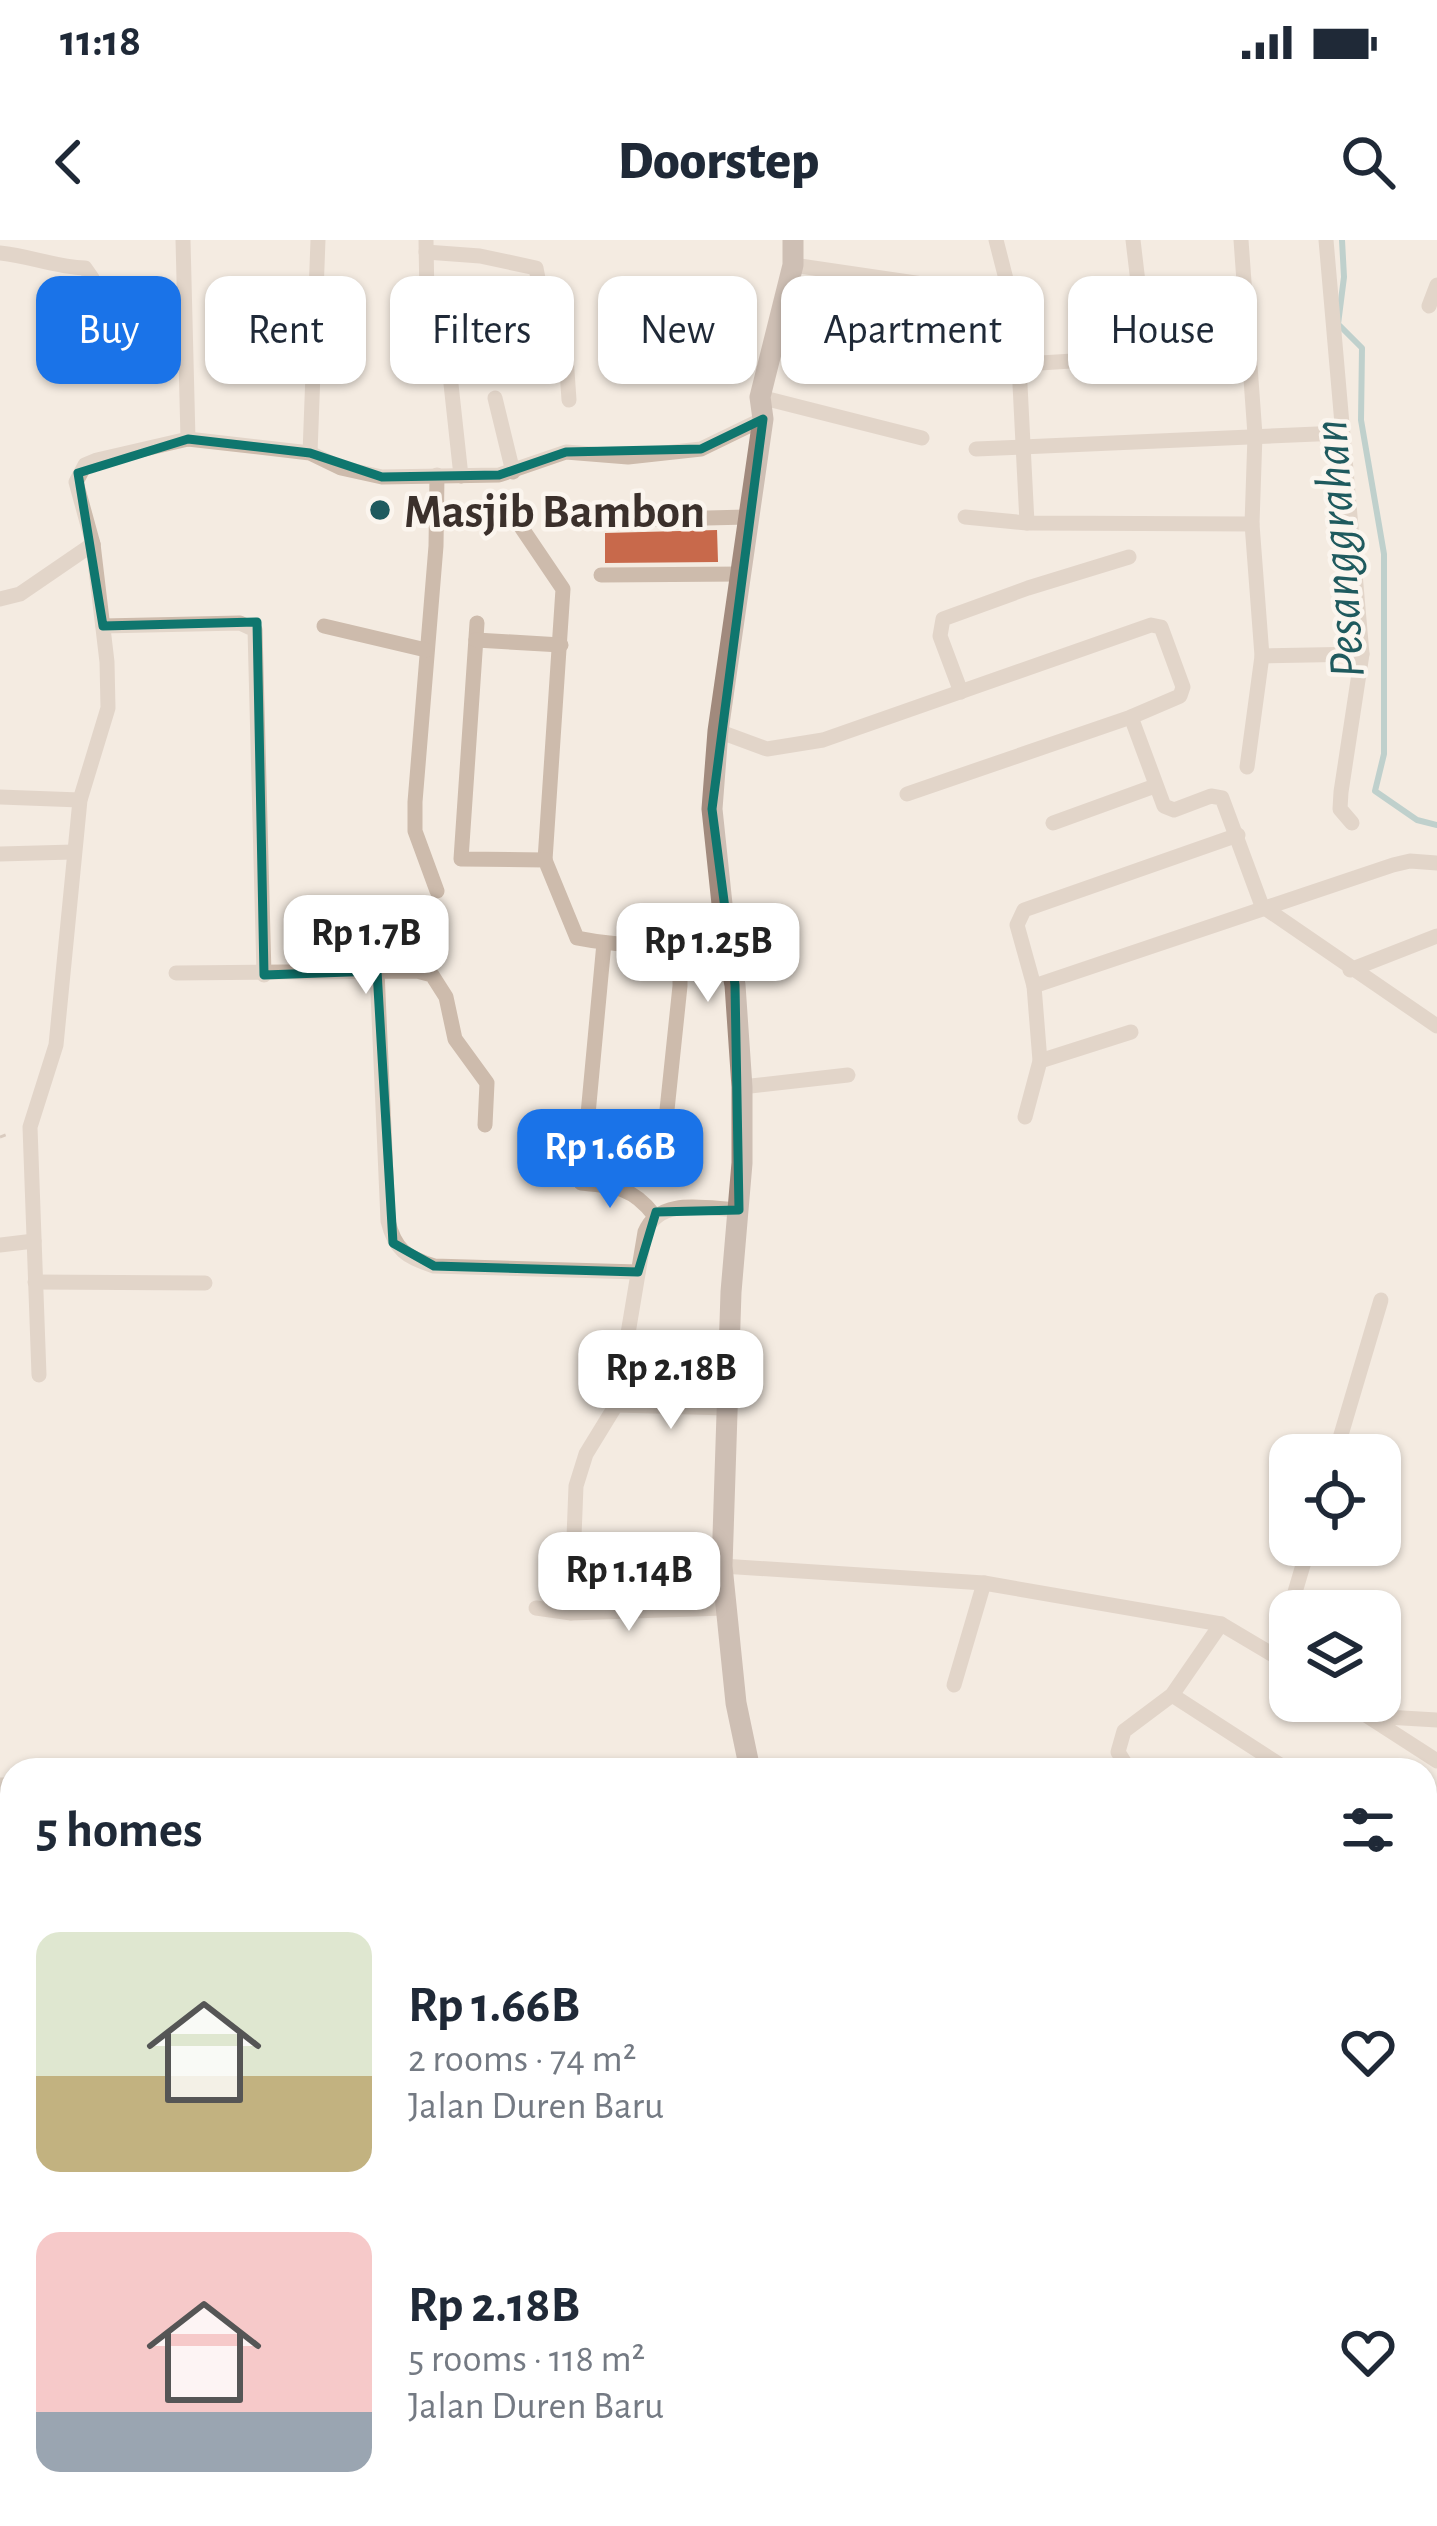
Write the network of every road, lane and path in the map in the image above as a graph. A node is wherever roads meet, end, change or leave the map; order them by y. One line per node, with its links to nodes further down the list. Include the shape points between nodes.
1 (183, 240): 16 (street)
2 (318, 240): 29 (street)
3 (793, 240): 10 (street)
4 (996, 240): 10 (street, via 1003,286 970,289)
5 (1133, 240): 12 (street)
6 (1241, 240): 13 (street)
7 (1327, 240): 23 (street)
8 (426, 246): 11 (street); 21 (street, via 536,268 566,356)
9 (0, 253): 16 (street, via 85,268 98,316)
10 (793, 265): 22 (street)
11 (427, 276)
12 (1137, 276)
13 (1243, 276)
14 (1437, 286): 15 (street)
15 (1429, 305)
16 (184, 313): 26 (street)
17 (451, 384): 32 (street)
18 (1020, 384): 28 (street)
19 (1251, 384): 24 (street)
20 (495, 398): 30 (street)
21 (569, 400)
22 (761, 408): 25 (street); 30 (street, via 701,449 628,458 566,452); 33 (street)
23 (1340, 433): 24 (street); 48 (street)
24 (1255, 435): 28 (street); 38 (street)
25 (922, 438)
26 (188, 439): 29 (street); 39 (street, via 85,465 76,493)
27 (976, 449): 28 (street)
28 (1023, 449): 37 (street)
29 (310, 453): 31 (street, via 360,474)
30 (512, 472): 32 (street)
31 (436, 475): 32 (street); 47 (street)
32 (461, 476)
33 (747, 517): 36 (street); 41 (street)
34 (515, 518): 46 (street, via 563,589)
35 (964, 518): 37 (street)
36 (588, 521)
37 (1027, 523): 38 (street)
38 (1252, 524): 49 (street)
39 (93, 544): 43 (street, via 20,594); 44 (street)
40 (1129, 557): 50 (street, via 944,619 940,636)
41 (743, 574): 42 (street); 52 (street)
42 (601, 575)
43 (0, 598)
44 (104, 626): 57 (street, via 108,708); 74 (street, via 240,623 255,630)
45 (324, 626): 47 (street)
46 (561, 645): 63 (street); 63 (street, via 477,631 461,859)
47 (426, 650): 65 (street, via 415,831)
48 (1362, 654): 49 (street); 59 (street, via 1340,792)
49 (1262, 656): 53 (street)
50 (962, 692): 51 (street, via 1157,625 1183,692); 52 (street, via 800,745 767,749)
51 (1131, 717): 54 (street); 55 (street)
52 (718, 731): 68 (street, via 712,809)
53 (1247, 767)
54 (1155, 786): 58 (street); 60 (street, via 1174,810 1219,796)
55 (907, 794)
56 (0, 797): 57 (street)
57 (80, 800): 61 (street)
58 (1053, 823)
59 (1352, 823)
60 (1238, 835): 66 (street); 75 (street, via 1024,910 1017,925)
61 (74, 852): 62 (street); 86 (street, via 56,1045 30,1127)
62 (0, 854)
63 (545, 860): 69 (street, via 577,938)
64 (1437, 863): 66 (street, via 1410,861)
65 (437, 892)
66 (1262, 907): 71 (street); 75 (street)
67 (1437, 935): 71 (street)
68 (726, 942): 70 (street); 80 (street)
69 (604, 943): 70 (street); 70 (street, via 587,1125 665,1129)
70 (680, 946)
71 (1350, 970): 76 (street)
72 (377, 971): 74 (street); 82 (street, via 417,971 441,985 455,1039 487,1083); 88 (street, via 393,1243 434,1266)
73 (176, 973): 74 (street)
74 (264, 975)
75 (1034, 986): 78 (street)
76 (1433, 1017)
77 (1131, 1032): 78 (street)
78 (1040, 1061): 81 (street)
79 (848, 1075): 80 (street)
80 (742, 1087): 84 (street)
81 (1025, 1118)
82 (485, 1125)
83 (580, 1183): 85 (street, via 628,1190)
84 (739, 1210): 85 (street); 94 (street)
85 (654, 1215): 88 (street)
86 (34, 1241): 87 (street); 89 (street)
87 (0, 1245)
88 (638, 1272): 93 (street)
89 (35, 1282): 90 (street); 92 (street)
90 (205, 1283)
91 (1381, 1300): 95 (street)
92 (39, 1375)
93 (616, 1406): 94 (street); 100 (street, via 576,1486)
94 (727, 1408): 96 (street)
95 (1341, 1434)
96 (722, 1566): 97 (street); 99 (street)
97 (984, 1583): 101 (street); 103 (street)
98 (536, 1608): 100 (street)
99 (725, 1608): 100 (street); 108 (street)
100 (571, 1612)
101 (1221, 1624): 102 (street); 104 (street)
102 (1269, 1653)
103 (954, 1685)
104 (1172, 1696): 109 (street, via 1130,1725); 110 (street)
105 (1401, 1718): 106 (street)
106 (1437, 1720)
107 (1375, 1722): 111 (street)
108 (747, 1758)
109 (1120, 1758)
110 (1269, 1758)
111 (1431, 1758)

